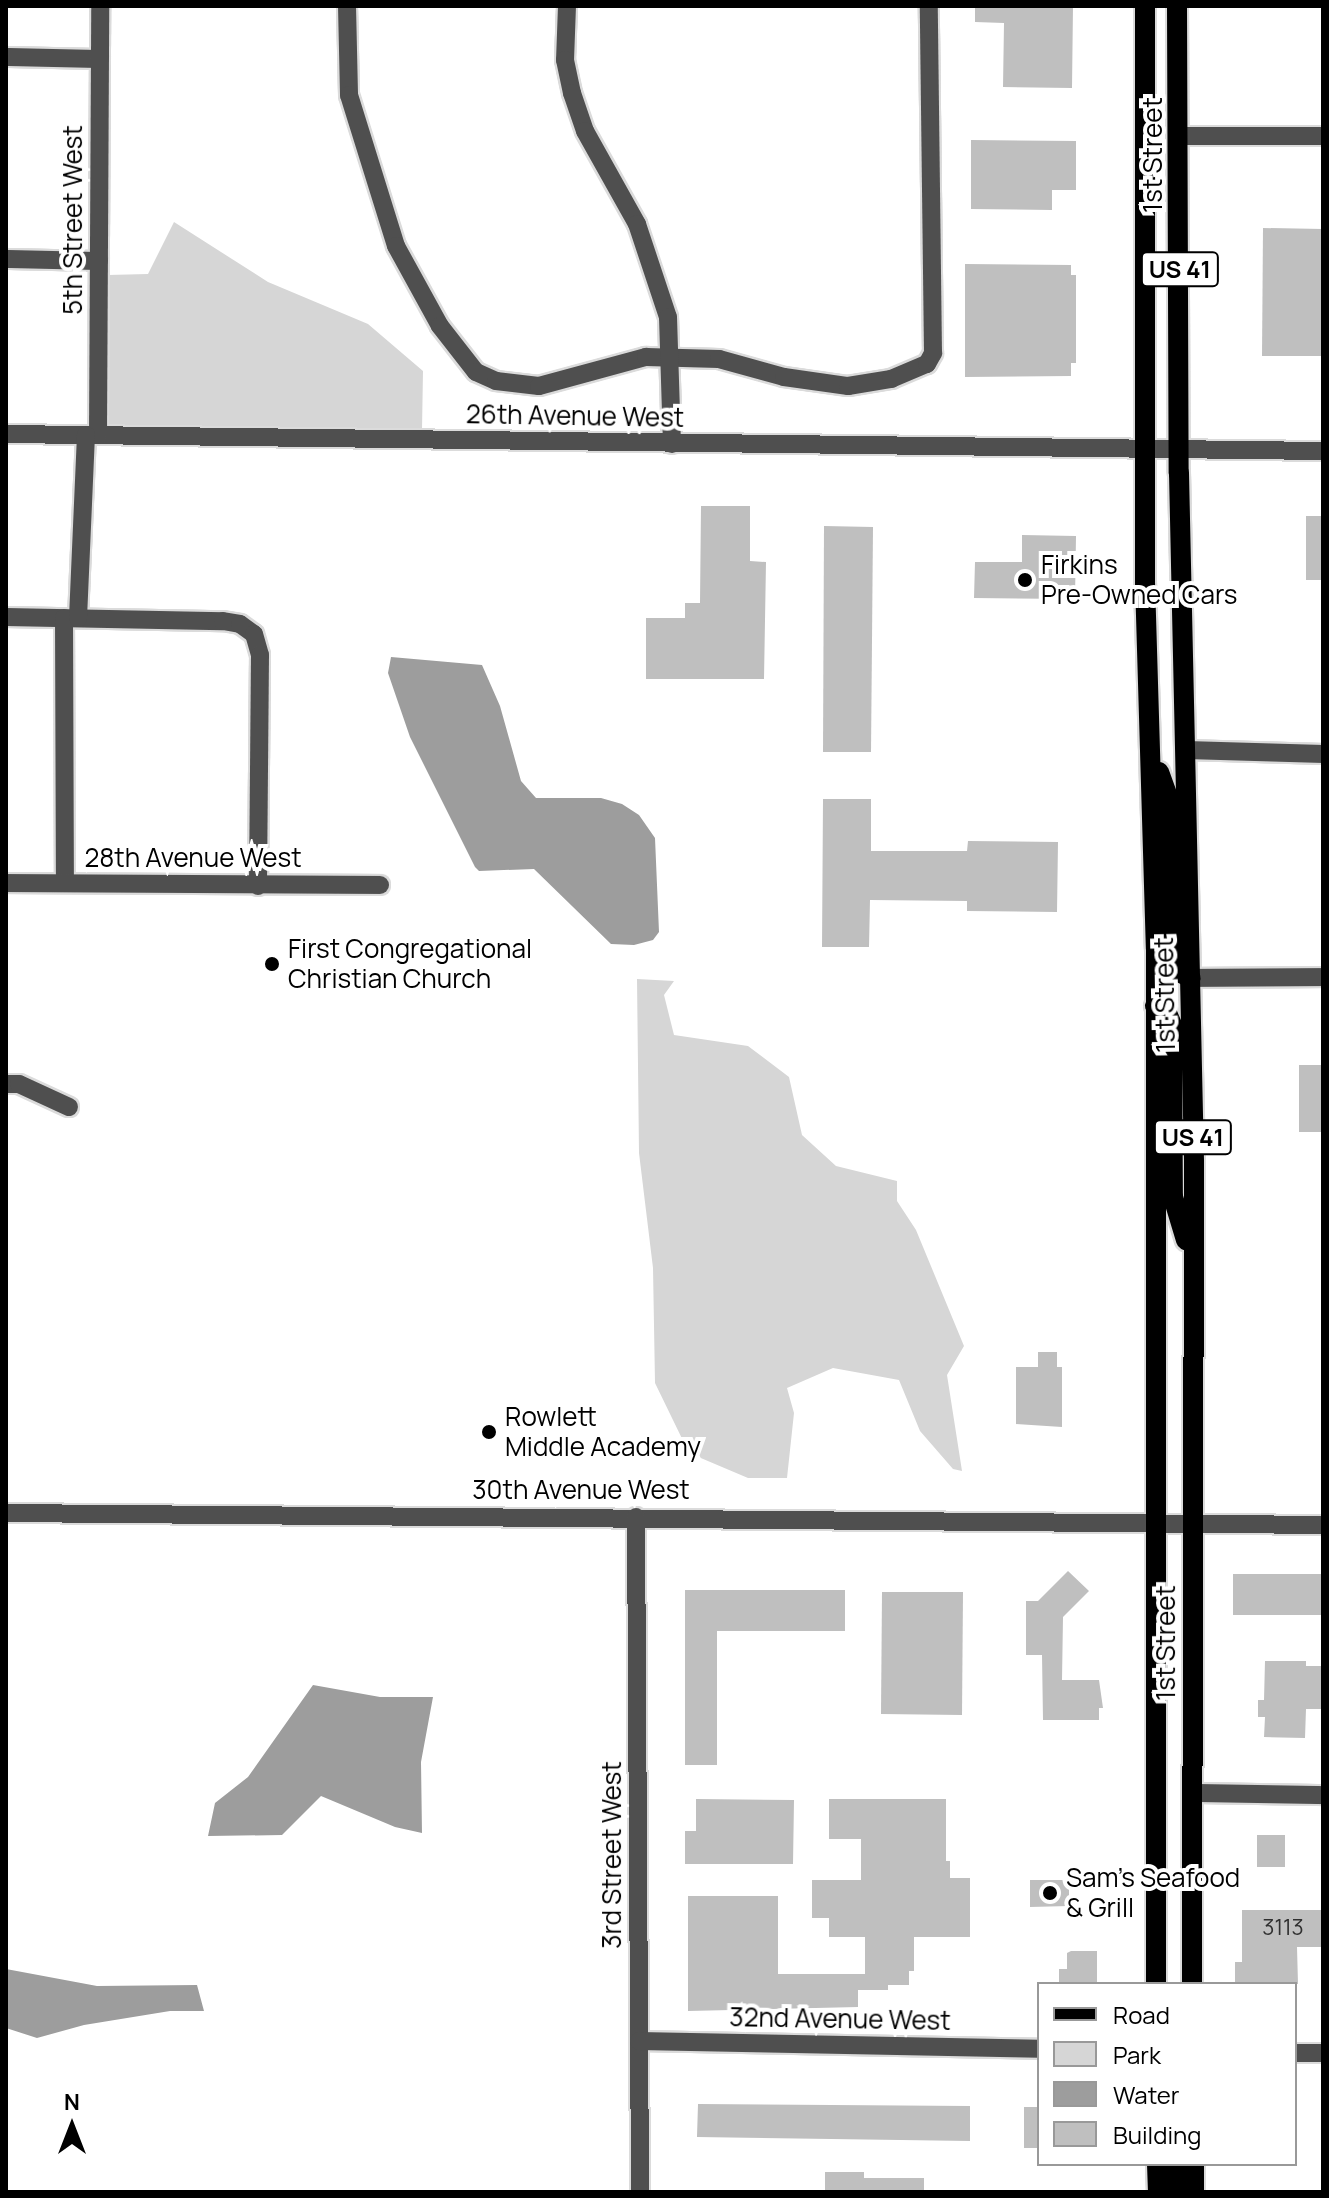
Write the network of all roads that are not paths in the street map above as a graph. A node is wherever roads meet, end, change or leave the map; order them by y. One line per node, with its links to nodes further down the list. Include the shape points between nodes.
1 (100, 6): 8 (street, 5th Street West)
2 (347, 6): 13 (street, via 349,95 396,246 440,326 476,372 496,381 539,386 646,357)
3 (567, 6): 13 (street, via 565,60 572,93 585,131 637,224 652,264 668,317)
4 (929, 6): 13 (street, via 933,353 927,364 891,379 848,386 784,377 719,359)
5 (1145, 6): 17 (main road, 1st Street / US 41)
6 (1177, 6): 9 (main road, 1st Street / US 41)
7 (6, 57): 8 (street)
8 (100, 59): 12 (street, 5th Street West)
9 (1180, 136): 10 (street); 18 (main road, 1st Street / US 41)
10 (1323, 136)
11 (6, 259): 12 (street)
12 (99, 261): 15 (street, 5th Street West)
13 (670, 357): 16 (street)
14 (6, 434): 15 (street, 26th Avenue West)
15 (92, 435): 16 (street, 26th Avenue West); 21 (street, 5th Street West)
16 (672, 444): 17 (street, 26th Avenue West)
17 (1143, 449): 18 (street, 26th Avenue West); 23 (main road, 1st Street / US 41)
18 (1179, 450): 19 (street, 26th Avenue West); 22 (main road, 1st Street / US 41)
19 (1323, 451)
20 (6, 617): 21 (street)
21 (71, 618): 26 (street, 5th Street West); 28 (street, via 223,621 254,634 260,655)
22 (1187, 750): 24 (street); 30 (main road, 1st Street / US 41)
23 (1152, 753): 30 (main road, via 1170,802 1174,959 1179,972); 31 (main road, 1st Street / US 41)
24 (1323, 754)
25 (6, 883): 26 (street, 28th Avenue West)
26 (65, 883): 28 (street, 28th Avenue West)
27 (380, 885): 28 (street, 28th Avenue West)
28 (258, 886)
29 (1323, 977): 30 (street)
30 (1191, 978): 34 (main road, 1st Street / US 41)
31 (1155, 1006): 34 (main road, via 1167,1013 1172,1025 1173,1197); 37 (main road, 1st Street / US 41)
32 (6, 1084): 33 (street, via 19,1084)
33 (69, 1107)
34 (1192, 1259): 38 (main road, 1st Street / US 41)
35 (6, 1513): 36 (street, 30th Avenue West)
36 (636, 1517): 37 (street, 30th Avenue West); 44 (street, 3rd Street West)
37 (1156, 1525): 38 (street, 30th Avenue West); 42 (main road, 1st Street / US 41)
38 (1192, 1525): 39 (street, 30th Avenue West); 40 (main road, 1st Street / US 41)
39 (1323, 1525)
40 (1192, 1793): 41 (street); 43 (main road, 1st Street / US 41)
41 (1323, 1795)
42 (1156, 1982)
43 (1192, 1982)
44 (639, 2041): 45 (street, 32nd Avenue West); 51 (street, 3rd Street West)
45 (1037, 2049)
46 (1297, 2053): 47 (street)
47 (1323, 2053)
48 (1157, 2166): 52 (main road)
49 (1174, 2166): 53 (main road)
50 (1194, 2166): 54 (main road)
51 (640, 2192)
52 (1158, 2192)
53 (1175, 2192)
54 (1194, 2192)

